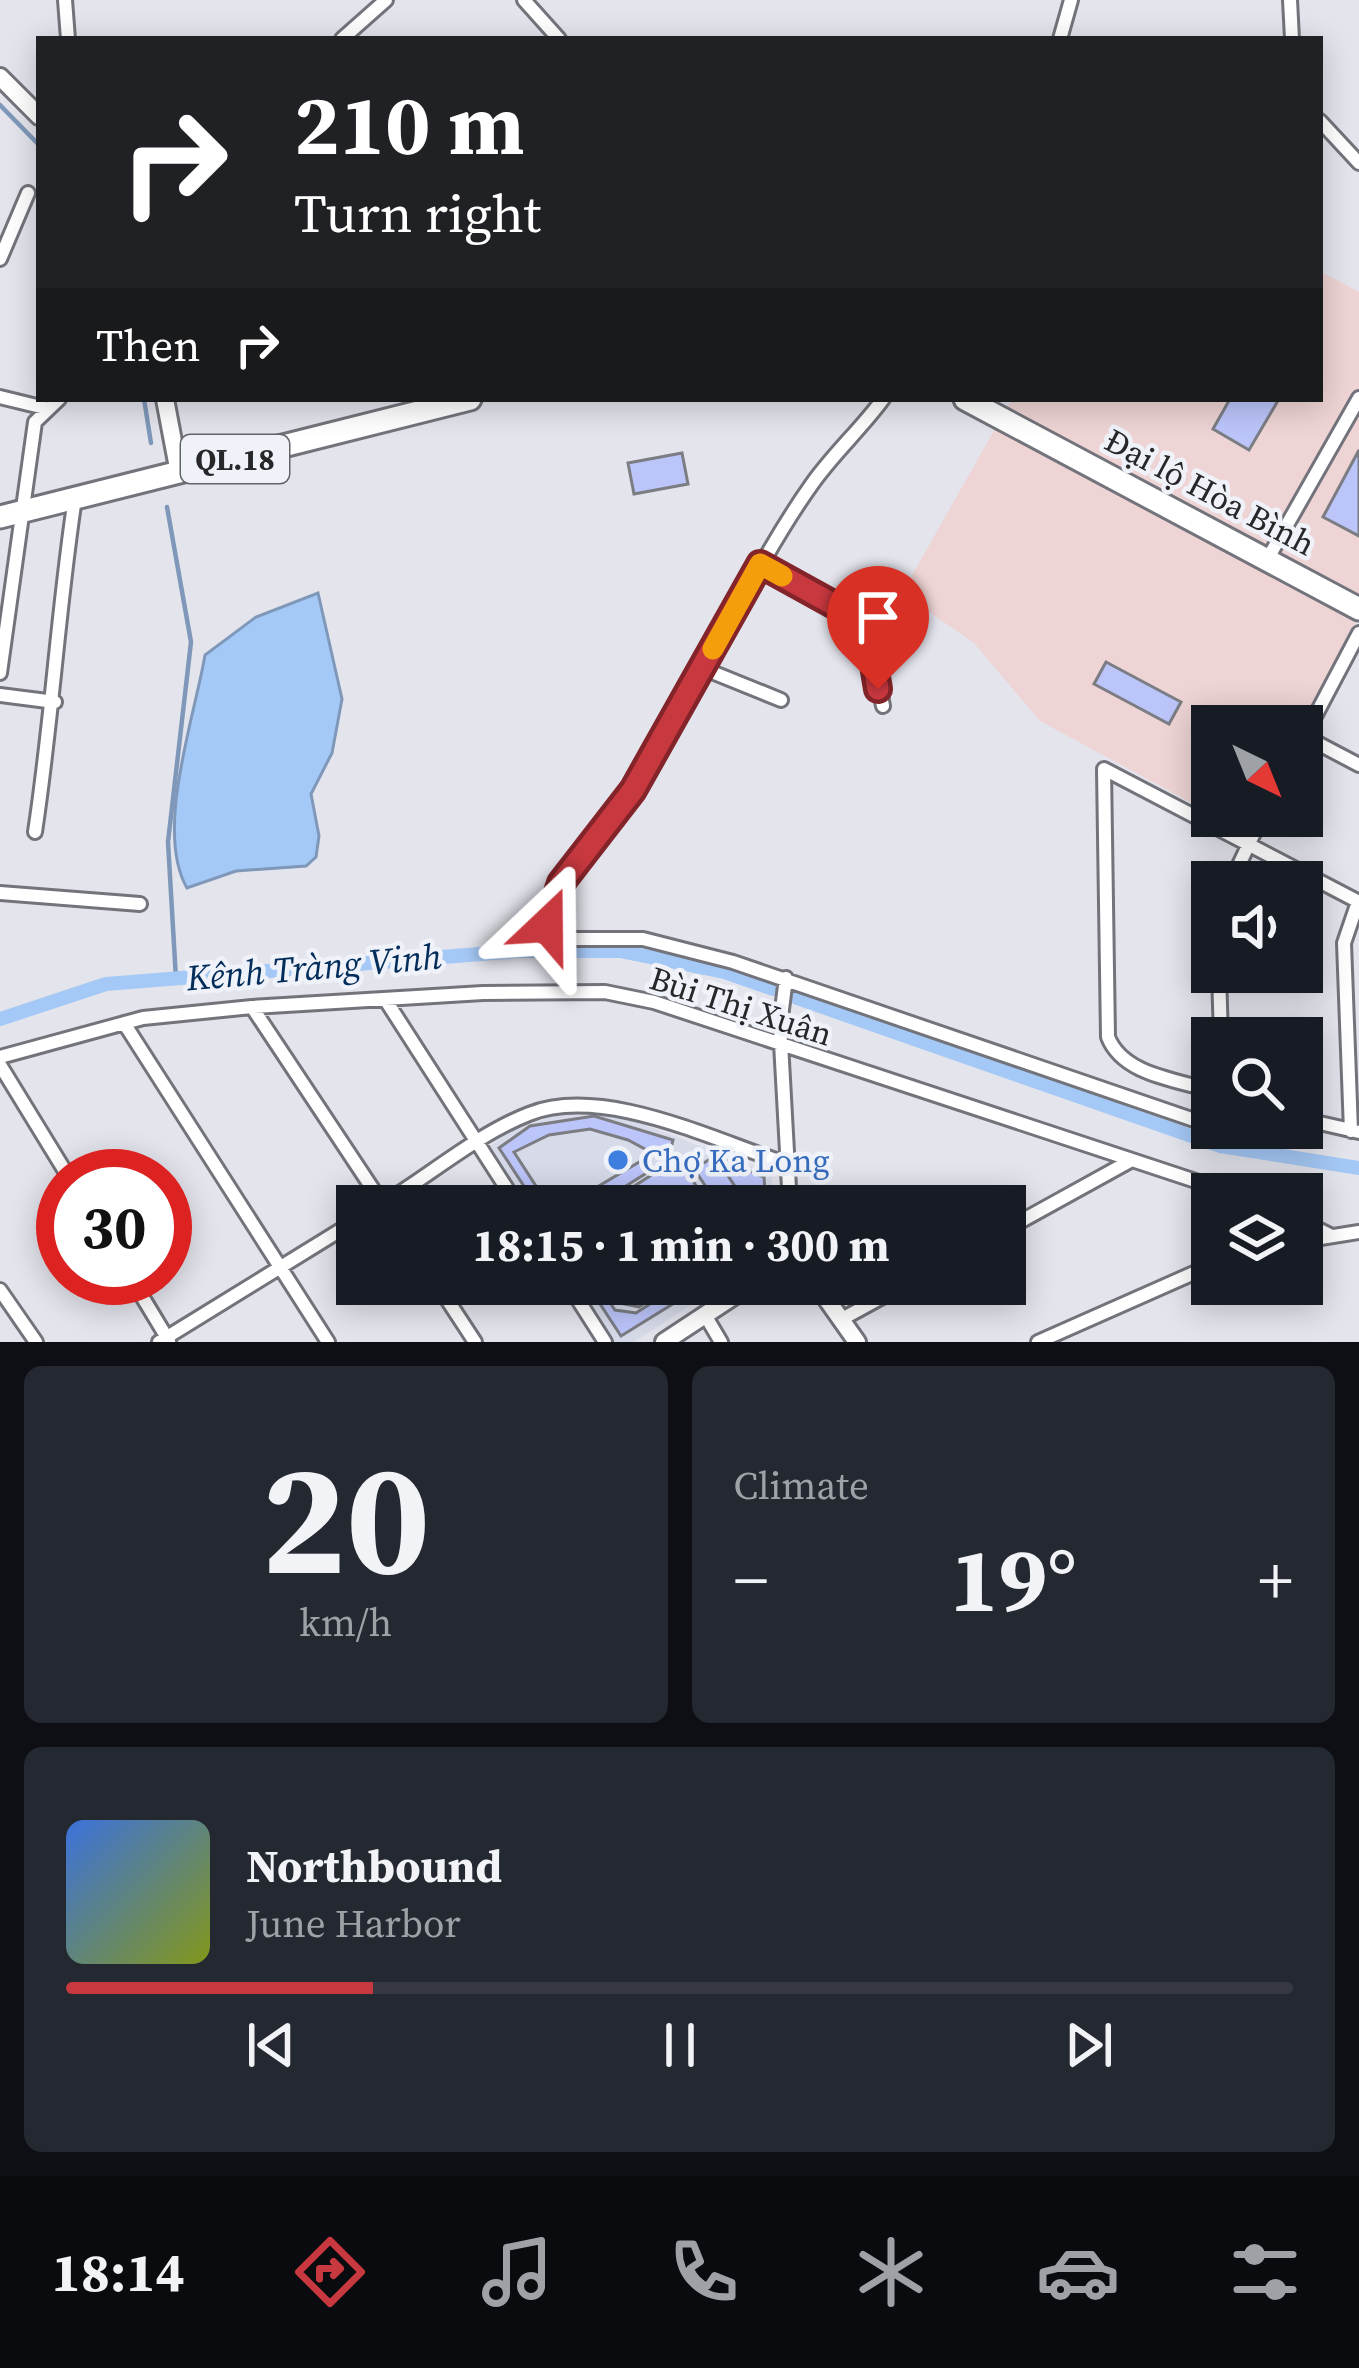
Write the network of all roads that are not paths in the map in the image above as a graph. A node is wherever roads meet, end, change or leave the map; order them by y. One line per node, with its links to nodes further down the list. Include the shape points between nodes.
1 (65, 0): 6 (street)
2 (386, 0): 7 (street)
3 (524, 0): 8 (street)
4 (1071, 0): 9 (street)
5 (1290, 0): 10 (street)
6 (68, 36)
7 (345, 36)
8 (556, 36)
9 (1061, 36)
10 (1292, 36)
11 (0, 76): 12 (street)
12 (36, 113)
13 (1323, 124): 14 (street)
14 (1359, 164)
15 (28, 193): 16 (street)
16 (0, 259)
17 (0, 398): 24 (street)
18 (1359, 398): 29 (street)
19 (54, 402): 24 (street)
20 (166, 402): 25 (street)
21 (458, 402): 25 (highway, QL.18)
22 (880, 402): 30 (street, via 814,481)
23 (971, 402): 29 (highway, Đại lộ Hòa Bình)
24 (45, 408): 27 (street, via 35,422)
25 (179, 473): 26 (highway, QL.18)
26 (75, 498): 27 (highway, QL.18); 37 (street, via 53,652)
27 (25, 511): 28 (highway, QL.18); 34 (street)
28 (0, 517)
29 (1268, 560): 31 (highway, Đại lộ Hòa Bình)
30 (760, 564): 33 (street); 39 (street, via 867,623)
31 (1359, 609)
32 (1359, 633): 38 (street)
33 (702, 668): 36 (street); 49 (street, via 633,790 561,883 549,932 643,939)
34 (0, 673)
35 (0, 695): 37 (street)
36 (781, 700)
37 (55, 702): 42 (street)
38 (1321, 705)
39 (883, 706)
40 (1323, 748): 41 (street)
41 (1359, 765)
42 (35, 832)
43 (1251, 837): 44 (street)
44 (1247, 844): 45 (street); 47 (street); 55 (street, via 1104,769 1108,1036 1130,1065)
45 (1240, 861)
46 (0, 893): 48 (street)
47 (1359, 902): 58 (street, via 1344,944)
48 (140, 904)
49 (786, 979): 53 (street); 56 (street)
50 (385, 999): 51 (street, Bùi Thị Xuân); 53 (street, Bùi Thị Xuân, via 605,992); 59 (street)
51 (252, 1006): 52 (street, Bùi Thị Xuân); 64 (street)
52 (124, 1023): 54 (street, Bùi Thị Xuân); 74 (street)
53 (781, 1047): 61 (street, Bùi Thị Xuân); 62 (street)
54 (0, 1061): 60 (street)
55 (1191, 1084)
56 (1191, 1119)
57 (1323, 1124): 58 (street)
58 (1355, 1131)
59 (479, 1144): 62 (street, via 532,1113 588,1103); 65 (street); 66 (street)
60 (52, 1149)
61 (1130, 1161): 63 (street, Bùi Thị Xuân); 68 (street)
62 (788, 1164): 67 (street)
63 (1191, 1180)
64 (369, 1185)
65 (414, 1185)
66 (505, 1185)
67 (789, 1185)
68 (1026, 1218)
69 (1323, 1231): 72 (street)
70 (1359, 1232): 72 (street)
71 (336, 1233): 74 (street)
72 (1332, 1236): 73 (street)
73 (1323, 1238)
74 (280, 1267): 85 (street); 87 (street)
75 (1191, 1274): 93 (street)
76 (0, 1289): 86 (street)
77 (145, 1305): 85 (street)
78 (450, 1305): 88 (street)
79 (581, 1305): 89 (street)
80 (720, 1305): 83 (street)
81 (832, 1305): 84 (street)
82 (868, 1305): 84 (street)
83 (705, 1315): 90 (street); 91 (street)
84 (842, 1319): 92 (street)
85 (165, 1340)
86 (36, 1342)
87 (328, 1342)
88 (476, 1342)
89 (604, 1342)
90 (664, 1342)
91 (721, 1342)
92 (857, 1342)
93 (1038, 1342)

